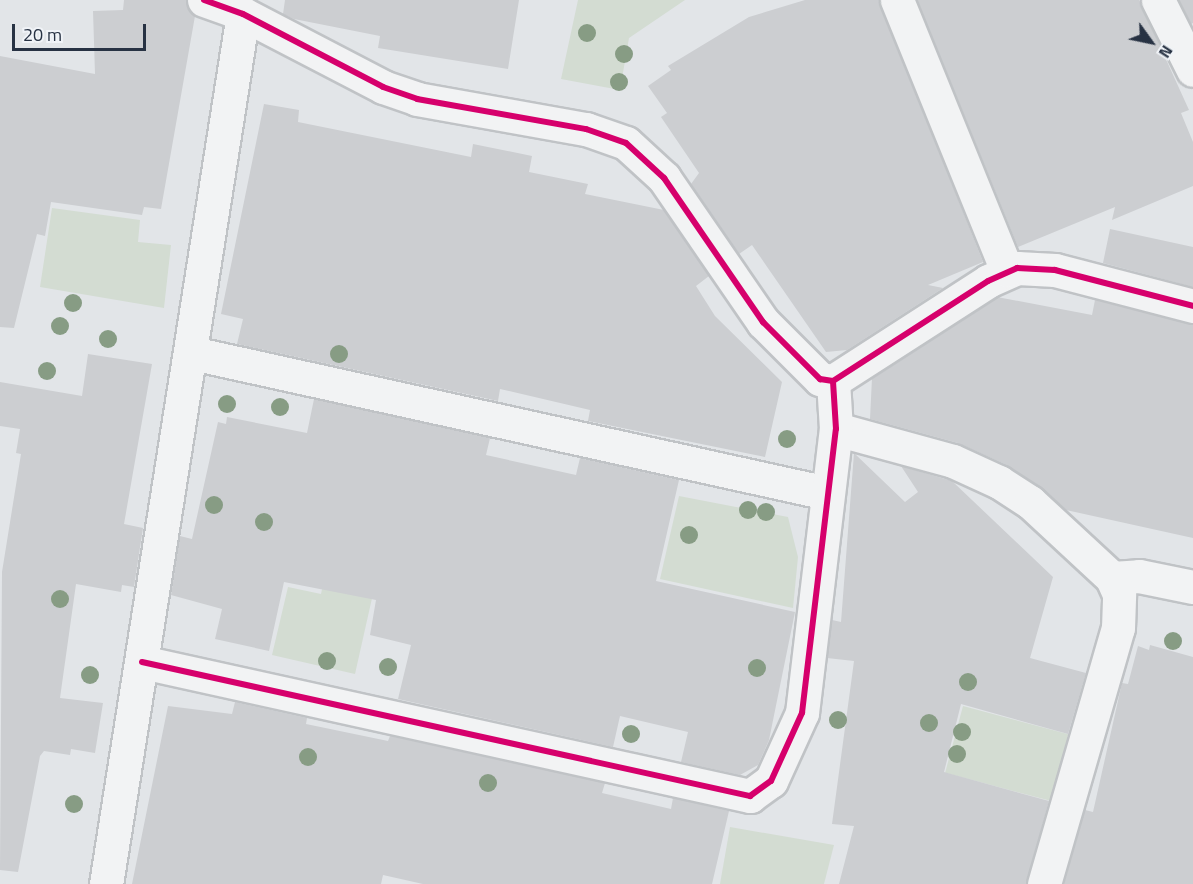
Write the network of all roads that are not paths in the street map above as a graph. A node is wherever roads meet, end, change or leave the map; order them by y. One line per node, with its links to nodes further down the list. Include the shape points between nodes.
1 (204, 0): 4 (street)
2 (897, 0): 6 (street)
3 (1158, 0): 5 (street)
4 (243, 14): 8 (street); 9 (street, via 383,87 417,99 586,129 627,143 664,178 776,338 812,374)
5 (1193, 70)
6 (1007, 272): 7 (street, via 1055,270); 9 (street)
7 (1193, 306)
8 (192, 353): 11 (street); 14 (street)
9 (833, 381): 10 (street)
10 (836, 429): 11 (street); 12 (street, via 953,461 999,482 1030,502)
11 (828, 493): 14 (street, via 802,713 771,782 750,796)
12 (1112, 578): 13 (street, via 1139,576); 16 (street, via 1119,594 1118,628)
13 (1193, 587)
14 (142, 662): 15 (street)
15 (106, 884)
16 (1044, 884)

